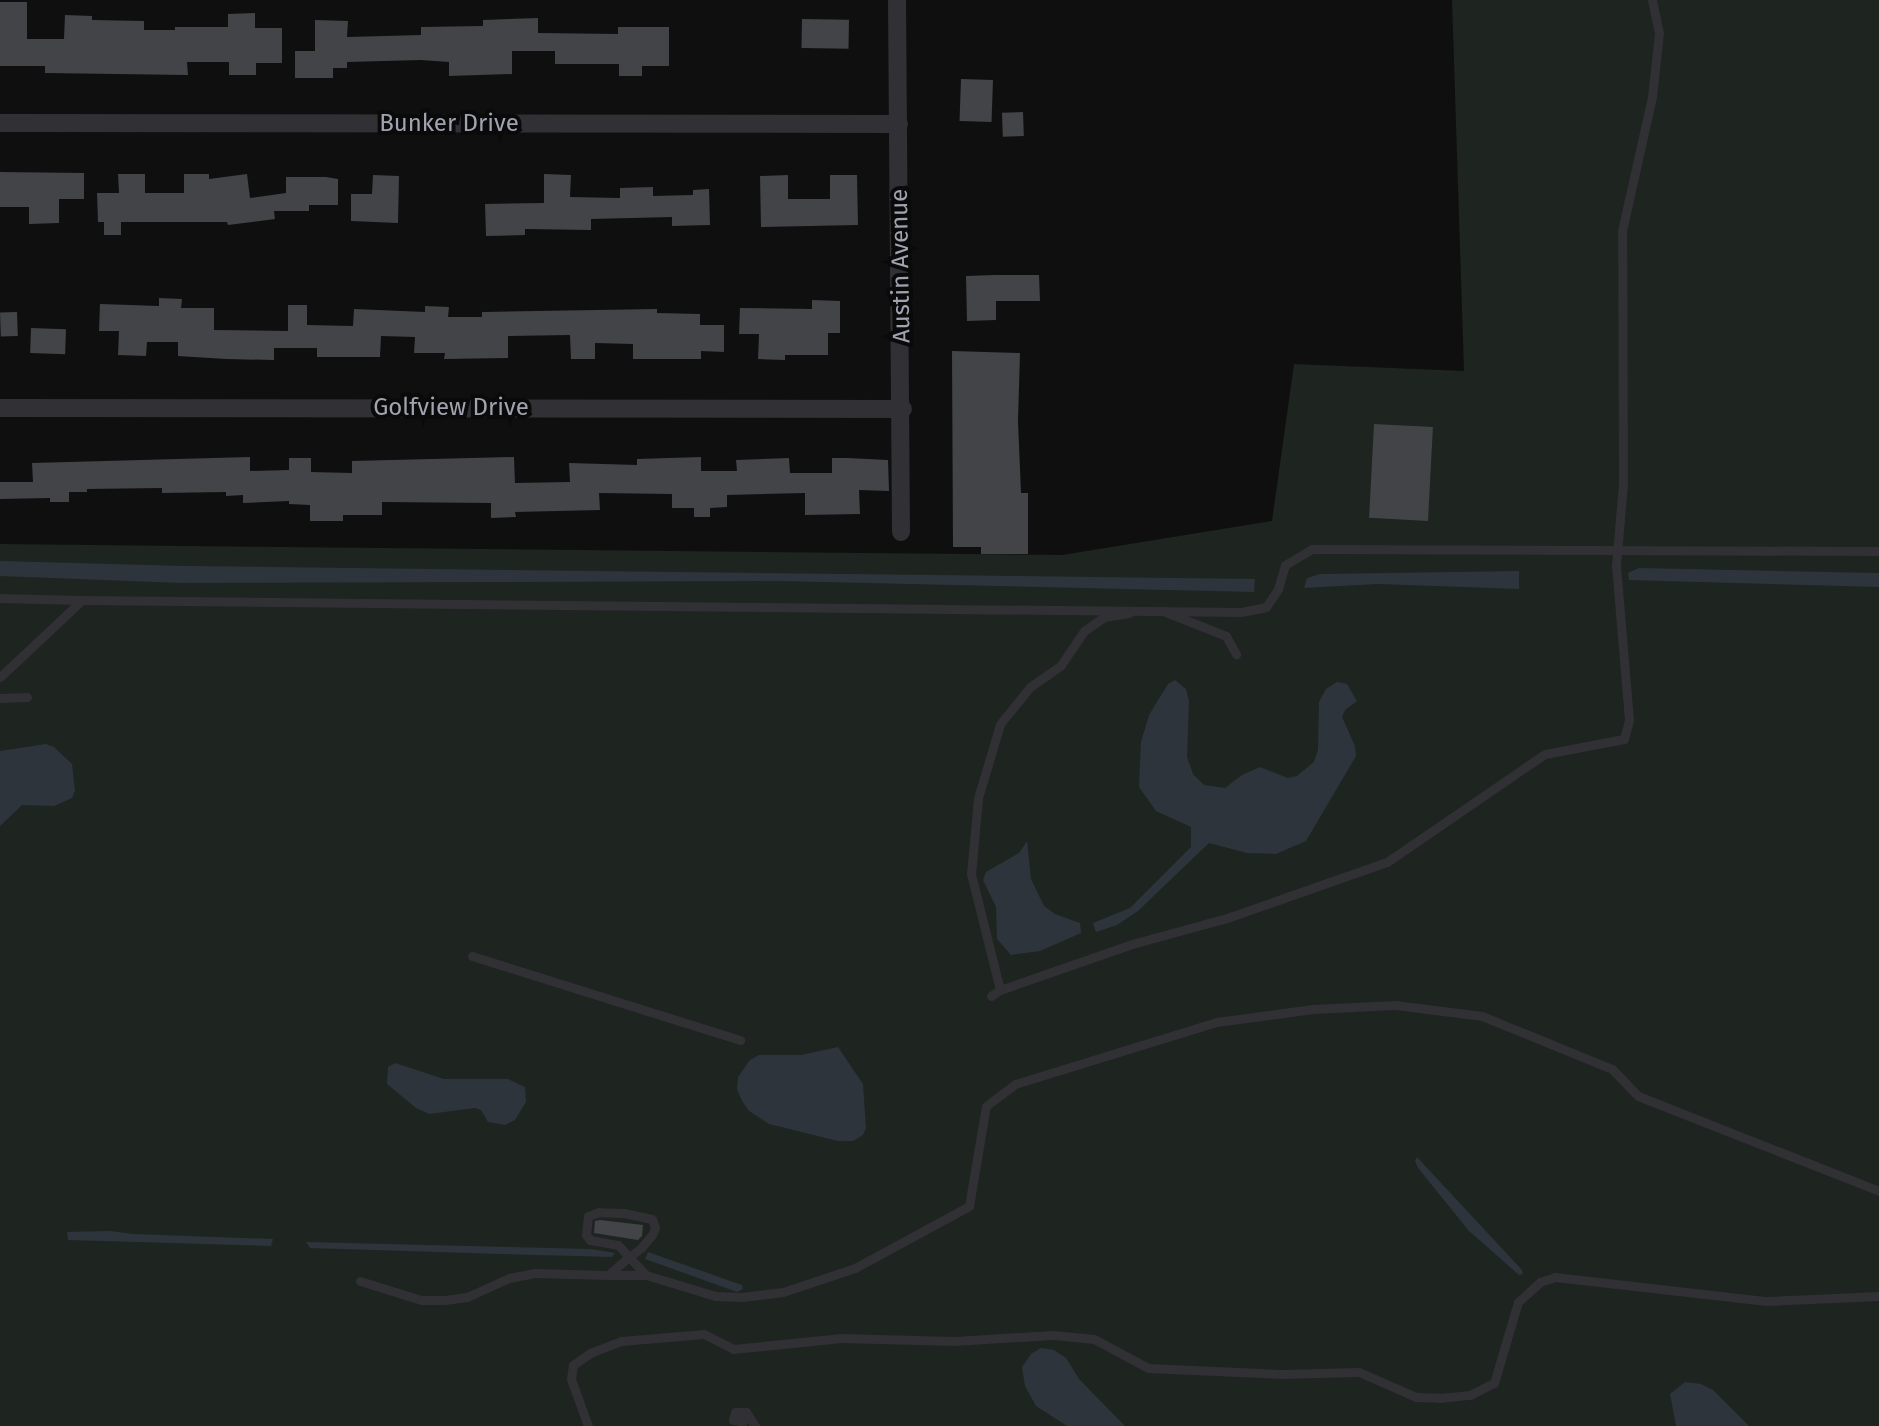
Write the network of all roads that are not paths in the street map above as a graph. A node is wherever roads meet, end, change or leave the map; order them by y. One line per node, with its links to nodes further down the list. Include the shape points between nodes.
1 (897, 0): 4 (street, Austin Avenue)
2 (1652, 0): 8 (lane, via 1659,33 1652,97 1622,231 1623,483)
3 (0, 123): 4 (street, Bunker Drive)
4 (899, 124): 6 (street, Austin Avenue)
5 (0, 408): 6 (street, Golfview Drive)
6 (903, 409): 7 (street, Austin Avenue)
7 (901, 532)
8 (1617, 551): 9 (lane); 12 (lane, via 1312,549 1285,565 1266,607 1241,612); 12 (lane, via 1629,720 1624,739 1545,754 1387,862 996,993 971,874 978,798 1000,724 1030,687 1061,665 1084,631 1104,617)
9 (1879, 551)
10 (0, 598): 11 (lane)
11 (82, 600): 12 (lane); 14 (lane)
12 (1158, 609): 13 (lane, via 1226,636)
13 (1236, 654)
14 (0, 677)
15 (27, 697): 16 (lane)
16 (0, 698)
17 (472, 956): 18 (lane)
18 (740, 1040)
19 (1879, 1191): 22 (lane, via 1638,1096 1612,1069 1482,1016 1395,1005 1313,1009 1216,1022 1015,1084 986,1106 969,1206 855,1268 783,1292 742,1297 715,1296)
20 (629, 1257): 20 (lane, via 618,1245 590,1240 588,1216 623,1213 652,1219 652,1235); 21 (lane); 22 (lane)
21 (608, 1275): 22 (lane); 23 (lane, via 534,1273 445,1300 421,1300)
22 (646, 1275)
23 (360, 1281)
24 (1879, 1296): 25 (lane, via 1767,1301 1555,1277 1540,1282 1518,1302 1494,1383 1470,1395 1440,1398 1416,1397 1359,1372 1148,1368 1094,1339 1053,1335 954,1341 841,1338 733,1349 704,1334 621,1341 573,1365 571,1379)
25 (588, 1426)
26 (742, 1426): 27 (lane, via 743,1421 733,1420 735,1412 746,1412)
27 (755, 1426)

